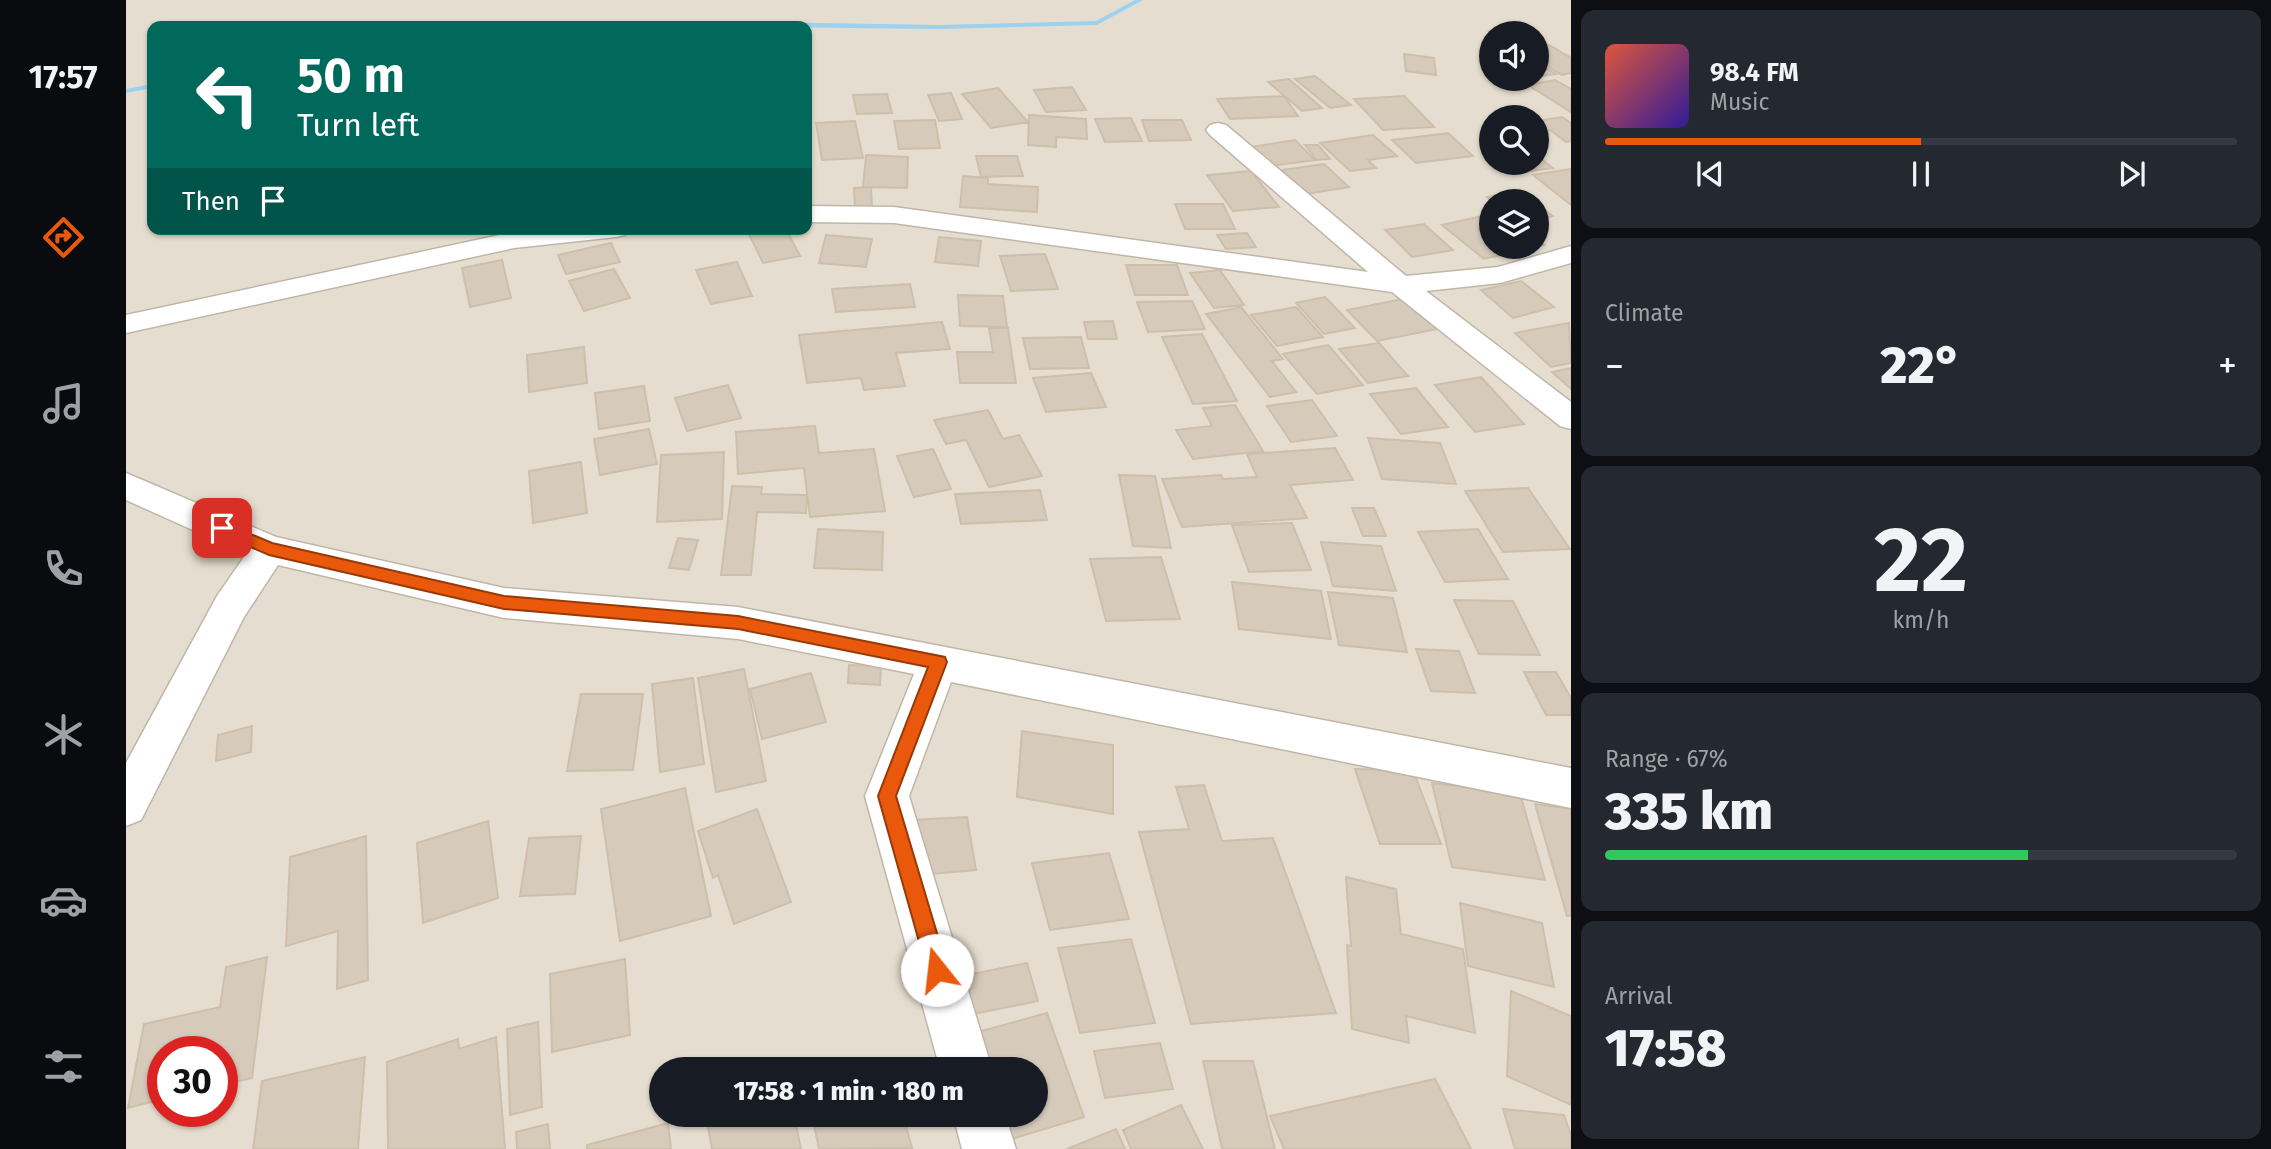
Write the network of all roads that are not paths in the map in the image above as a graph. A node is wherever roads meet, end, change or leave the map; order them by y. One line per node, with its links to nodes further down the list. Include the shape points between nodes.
1 (1218, 130): 5 (street)
2 (812, 214): 5 (street, via 894,215)
3 (561, 235): 6 (street, via 514,240)
4 (1571, 254): 5 (street, via 1500,275)
5 (1400, 285): 7 (street)
6 (126, 324)
7 (1571, 418)
8 (126, 486): 9 (street)
9 (269, 549): 10 (street, via 504,603 738,623); 12 (street, via 230,607)
10 (939, 662): 11 (street); 13 (street, via 887,796)
11 (1571, 788)
12 (126, 806)
13 (963, 1057)
14 (983, 1127): 15 (street)
15 (989, 1149)

